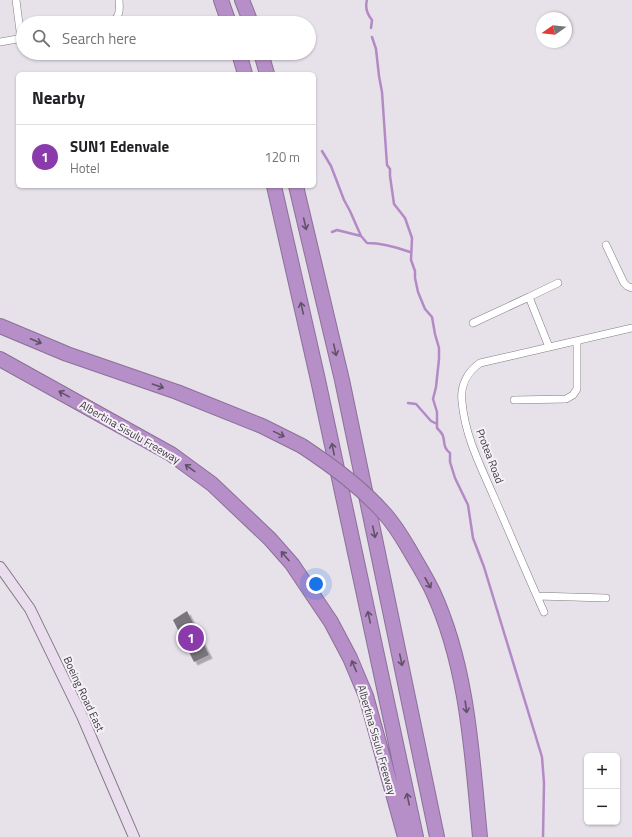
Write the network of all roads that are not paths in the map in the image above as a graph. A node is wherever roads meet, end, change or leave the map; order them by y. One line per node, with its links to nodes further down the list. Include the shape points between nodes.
1 (16, 0): 5 (street)
2 (119, 0): 6 (street, via 120,13)
3 (221, 0): 7 (highway)
4 (242, 0): 8 (highway)
5 (19, 16)
6 (117, 16)
7 (227, 16)
8 (248, 16)
9 (16, 39): 10 (street)
10 (0, 42)
11 (241, 60): 13 (highway)
12 (263, 60): 14 (highway)
13 (244, 72)
14 (267, 72)
15 (274, 188): 34 (highway, one-way to 15)
16 (296, 188): 35 (highway, one-way to 35, via 342,380)
17 (606, 245): 19 (street, via 624,283)
18 (558, 283): 20 (street)
19 (632, 288)
20 (529, 297): 21 (street); 25 (street)
21 (473, 323)
22 (0, 326): 36 (highway, one-way to 36, bridge, via 67,354 177,392 262,426 302,446 342,473 386,515 433,592 450,637 462,683 473,757)
23 (632, 328): 24 (street, Protea Road)
24 (577, 341): 25 (street, Protea Road); 27 (street, via 577,389 574,395 566,399)
25 (549, 347): 29 (street, Protea Road, via 480,363 473,367 462,390 469,439)
26 (0, 359): 33 (highway, Albertina Sisulu Freeway, one-way to 26, via 364,689 331,622 292,564 270,538 212,484 171,454)
27 (514, 400)
28 (0, 567): 32 (main road, Boeing Road East, via 30,609 82,716)
29 (537, 596): 30 (street); 31 (street, Protea Road)
30 (606, 598)
31 (544, 612)
32 (134, 837)
33 (405, 837)
34 (416, 837)
35 (437, 837)
36 (480, 837)

